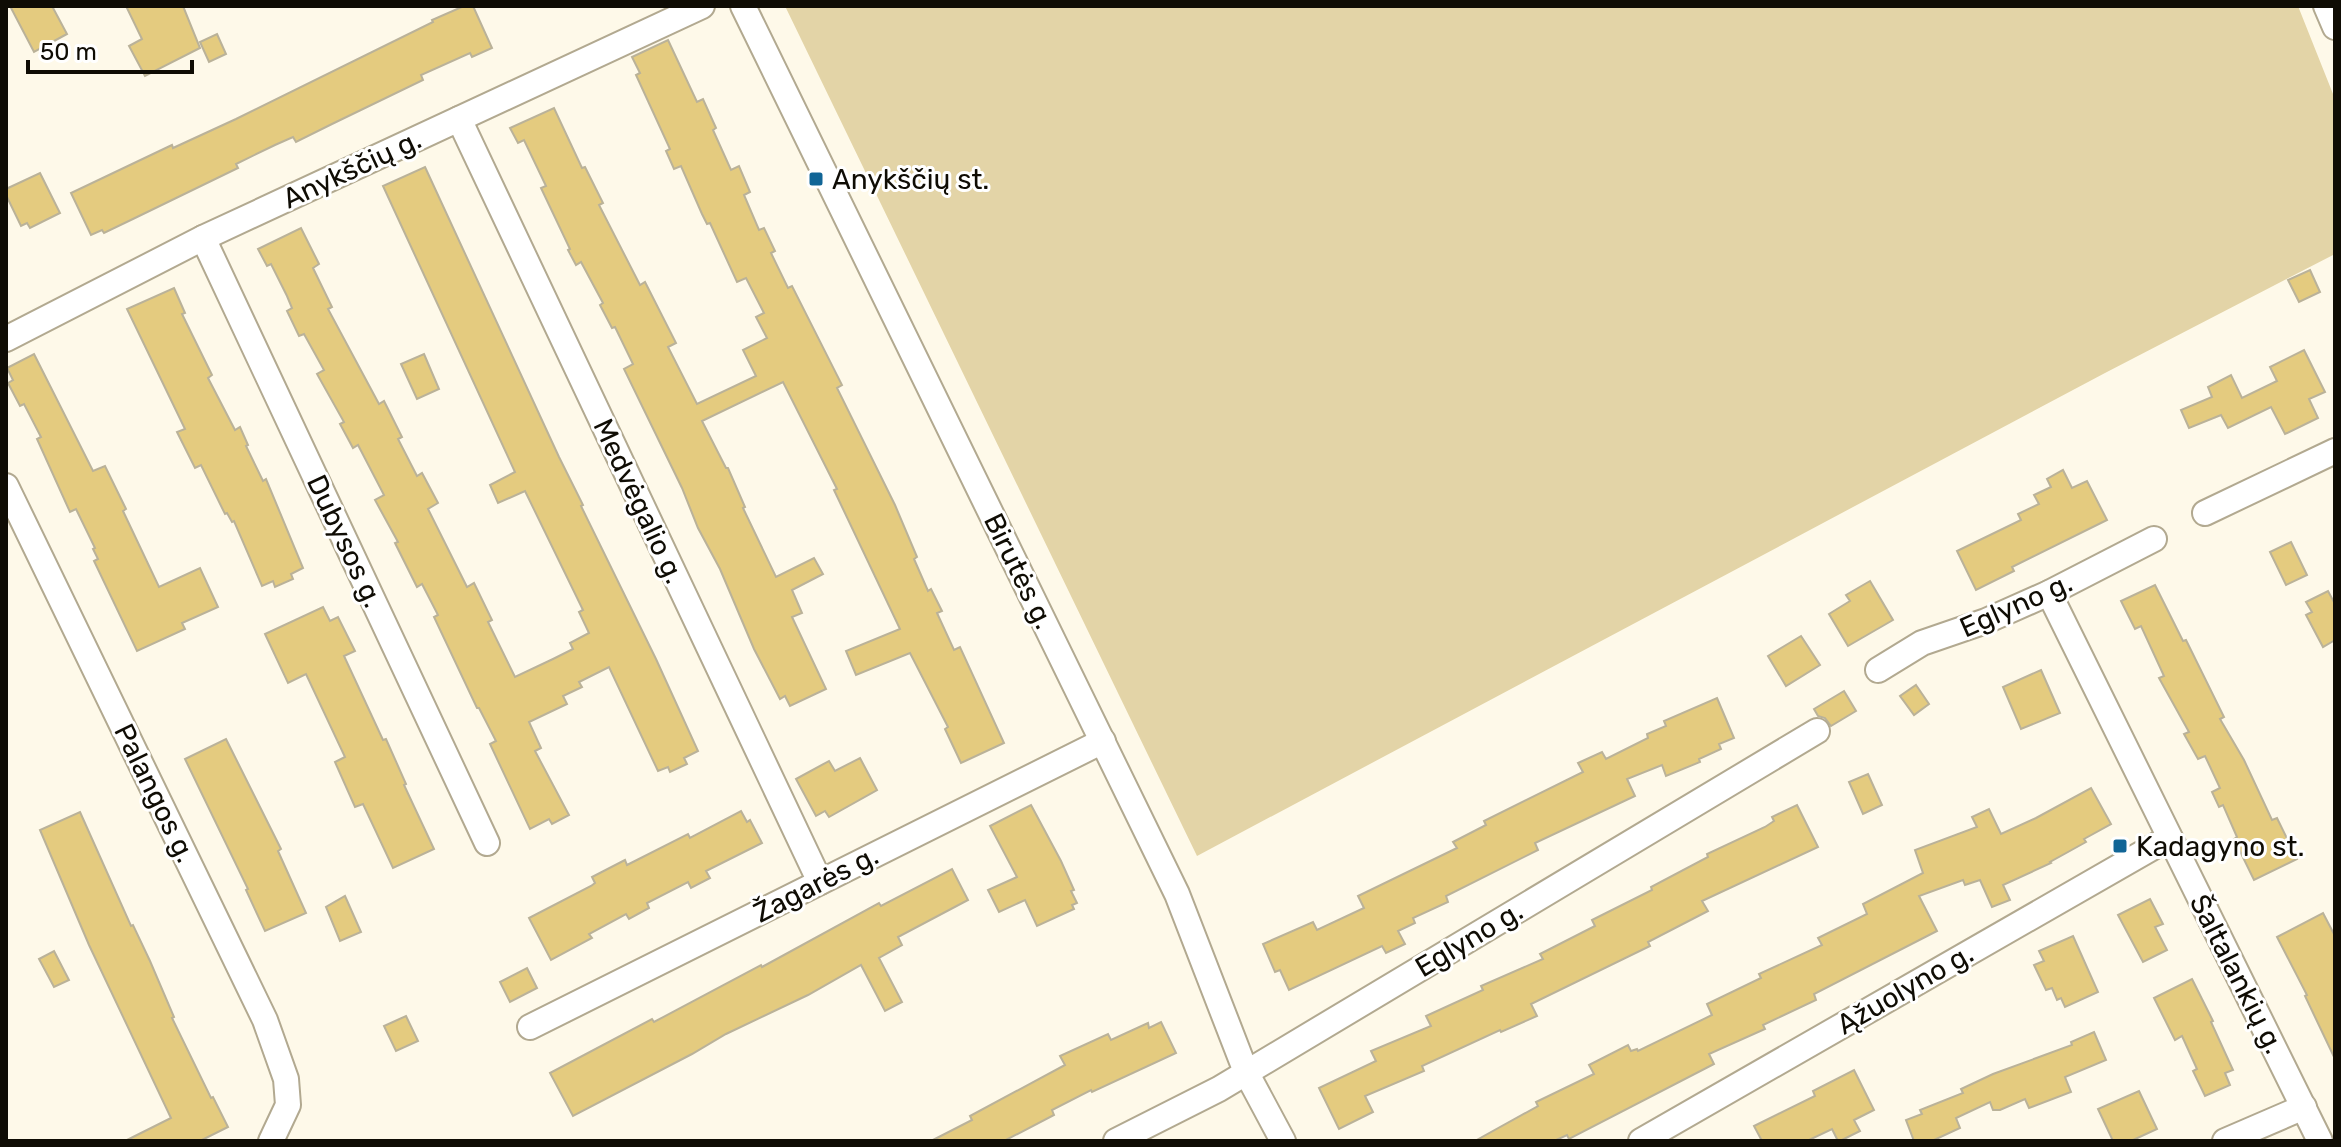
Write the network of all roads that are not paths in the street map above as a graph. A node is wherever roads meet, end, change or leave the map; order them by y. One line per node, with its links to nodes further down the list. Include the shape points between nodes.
1 (702, 6): 5 (street, Anykščių g.)
2 (743, 6): 15 (street, Birutės g.)
3 (2326, 6): 4 (street)
4 (2335, 27)
5 (459, 119): 6 (street, Anykščių g.); 18 (street, Medvėgalio g.)
6 (203, 238): 7 (street, Anykščių g.); 17 (street, Dubysos g.)
7 (6, 339)
8 (2335, 451): 10 (street)
9 (6, 486): 22 (street, Palangos g., via 265,1020 286,1079 288,1105)
10 (2205, 513)
11 (2154, 539): 12 (street, Eglyno g.)
12 (2049, 593): 13 (street, Eglyno g., via 1922,643); 16 (street, Šaltalankių g.)
13 (1878, 670)
14 (1817, 731): 20 (street, Eglyno g.)
15 (1103, 741): 18 (street, Žagarės g.); 20 (street, Birutės g., via 1177,894)
16 (2169, 838): 21 (street, Šaltalankių g.); 25 (street, Ąžuolyno g.)
17 (487, 843)
18 (820, 882): 19 (street, Žagarės g.)
19 (530, 1027)
20 (1246, 1072): 23 (street, Eglyno g.); 24 (street, Birutės g.)
21 (2304, 1107): 26 (street); 27 (street, Šaltalankių g.)
22 (271, 1141)
23 (1116, 1141)
24 (1283, 1141)
25 (1641, 1141)
26 (2225, 1141)
27 (2320, 1141)

